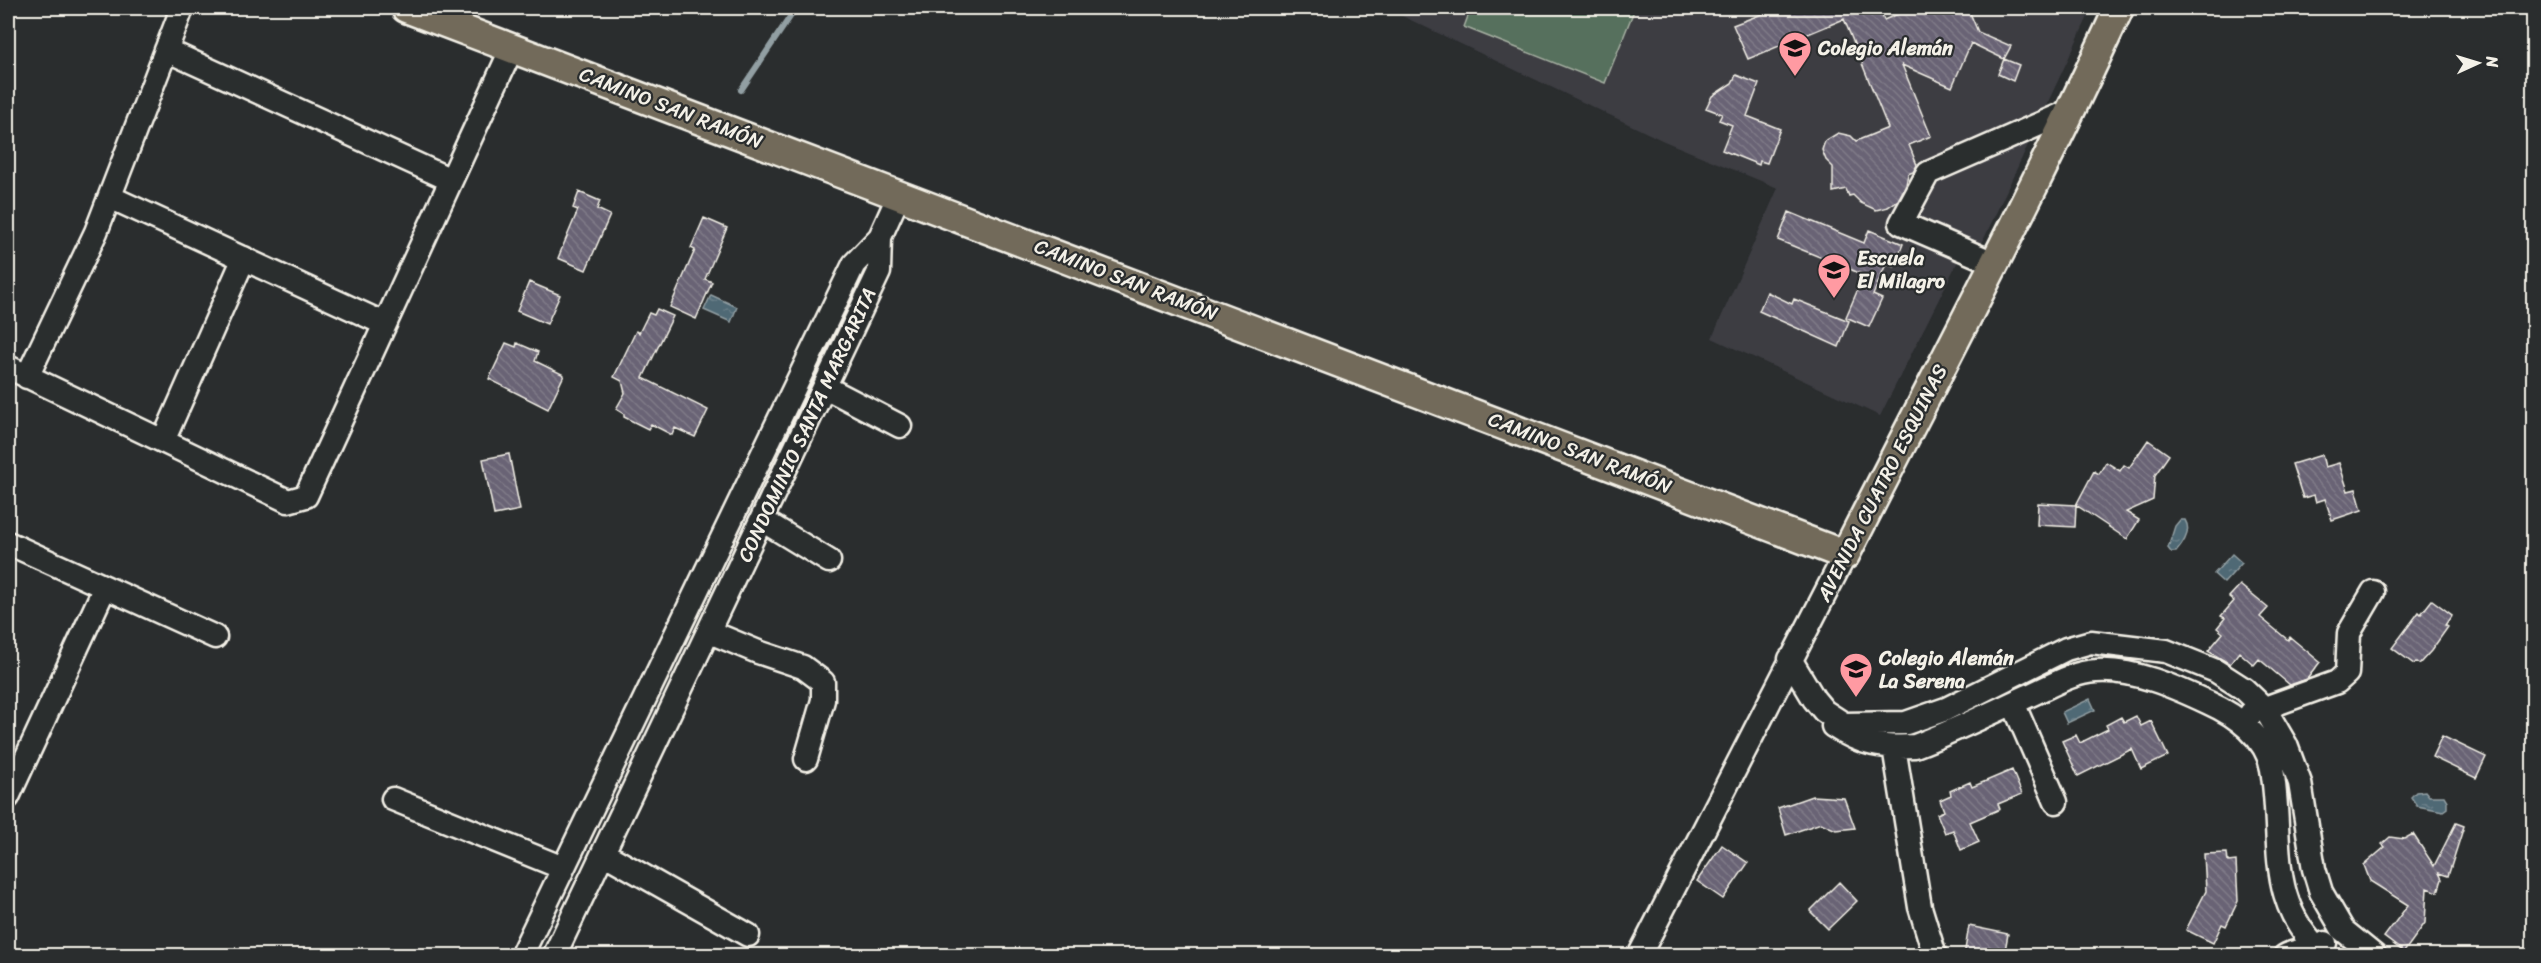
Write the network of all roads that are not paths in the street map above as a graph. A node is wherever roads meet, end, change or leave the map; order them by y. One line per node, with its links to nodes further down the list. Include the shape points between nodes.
1 (177, 8): 5 (street, via 180,14)
2 (406, 8): 4 (main road, CAMINO SAN RAMÓN)
3 (2119, 8): 6 (main road, AVENIDA CUATRO ESQUINAS)
4 (512, 48): 7 (street); 8 (main road, CAMINO SAN RAMÓN)
5 (166, 50): 7 (street); 9 (street)
6 (2072, 110): 12 (main road, AVENIDA CUATRO ESQUINAS); 12 (street, via 1928,173 1901,223)
7 (451, 180): 13 (street)
8 (899, 195): 10 (street, CONDOMINIO SANTA MARGARITA); 20 (main road, CAMINO SAN RAMÓN)
9 (110, 197): 11 (street); 14 (street, via 96,232)
10 (880, 237): 15 (street, CONDOMINIO SANTA MARGARITA, via 879,272); 24 (street, CONDOMINIO SANTA MARGARITA, via 854,264)
11 (244, 258): 13 (street); 17 (street)
12 (1996, 264): 20 (main road, AVENIDA CUATRO ESQUINAS)
13 (386, 324): 17 (street, via 306,496 288,501)
14 (17, 372): 17 (street)
15 (825, 387): 16 (street); 18 (street, CONDOMINIO SANTA MARGARITA)
16 (900, 426)
17 (163, 441)
18 (762, 520): 21 (street); 25 (street, CONDOMINIO SANTA MARGARITA)
19 (8, 543): 22 (street)
20 (1845, 555): 28 (street, AVENIDA CUATRO ESQUINAS)
21 (829, 561)
22 (105, 587): 27 (street); 34 (street)
23 (2373, 592): 30 (street, via 2349,633 2347,673 2337,682)
24 (694, 596): 25 (street); 38 (street, CONDOMINIO SANTA MARGARITA)
25 (720, 610): 26 (street, CONDOMINIO SANTA MARGARITA)
26 (710, 632): 33 (street, via 803,668 823,681 823,700); 37 (street, CONDOMINIO SANTA MARGARITA)
27 (215, 637)
28 (1789, 662): 30 (street, via 1824,711 1844,724 1906,723 1946,709 2066,649 2091,642 2166,651 2216,671); 32 (street, via 1809,702 1823,719 1866,744); 45 (street, AVENIDA CUATRO ESQUINAS)
29 (2013, 703): 31 (street, via 2096,671 2133,675 2175,687 2228,711); 32 (street, via 1916,746); 36 (street)
30 (2265, 709): 31 (street); 40 (street, via 2286,745 2300,783 2313,869)
31 (2235, 718): 42 (street, via 2260,740 2272,766 2280,878 2294,918 2308,941)
32 (1894, 747): 46 (street, via 1920,908)
33 (806, 759)
34 (8, 797)
35 (393, 799): 38 (street)
36 (2056, 802)
37 (603, 853): 39 (street, CONDOMINIO SANTA MARGARITA); 41 (street)
38 (559, 877): 39 (street); 43 (street, CONDOMINIO SANTA MARGARITA)
39 (581, 898): 44 (street, CONDOMINIO SANTA MARGARITA)
40 (2343, 930): 42 (street); 48 (street)
41 (748, 935)
42 (2321, 952): 47 (street, via 2294,950)
43 (521, 956)
44 (554, 956)
45 (1639, 956)
46 (1935, 956)
47 (2285, 956)
48 (2375, 956)

